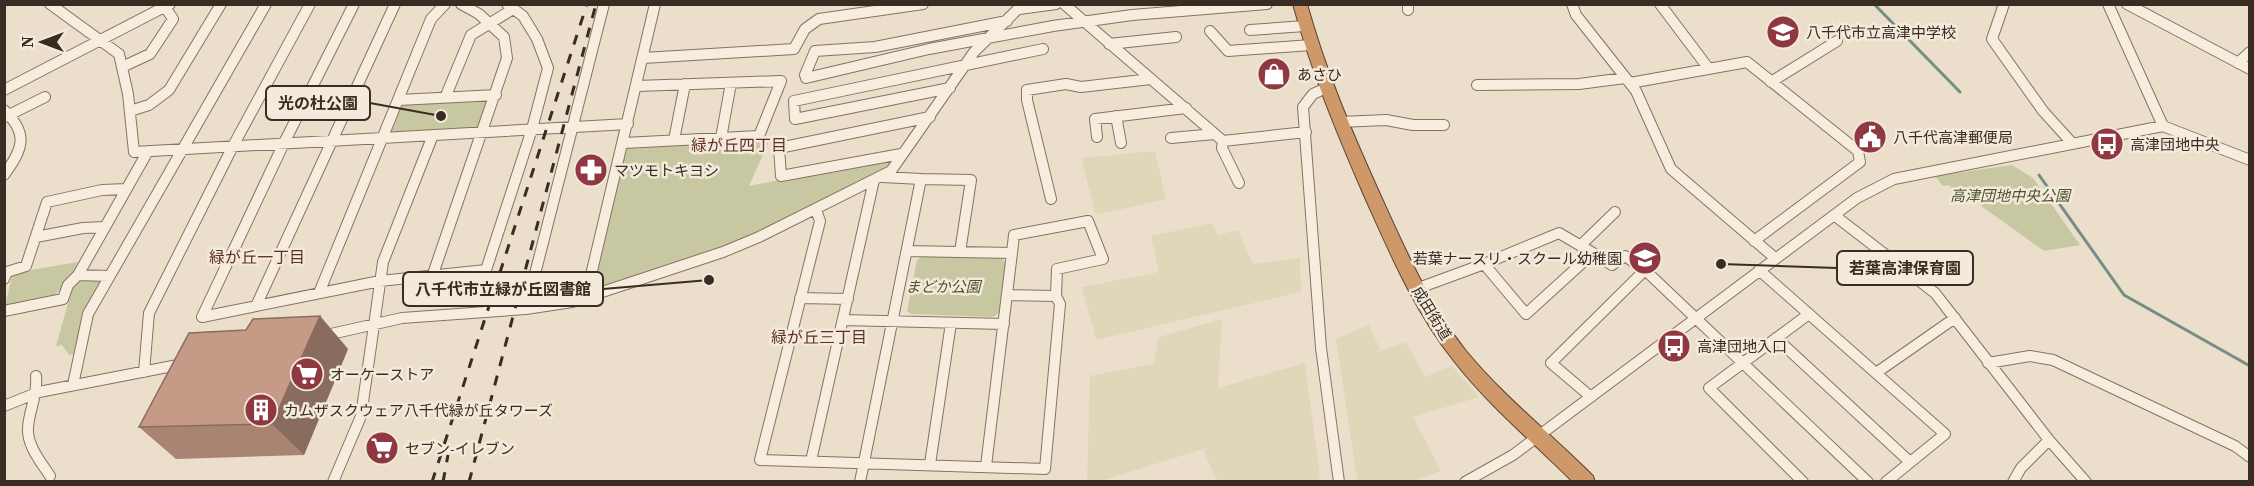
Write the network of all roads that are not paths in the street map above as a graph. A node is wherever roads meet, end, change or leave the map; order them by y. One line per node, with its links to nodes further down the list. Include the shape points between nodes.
1 (50, 4): 31 (street)
2 (221, 4): 58 (street, via 169,90 149,105)
3 (266, 4): 83 (street)
4 (310, 4): 82 (street)
5 (354, 4): 79 (street)
6 (395, 4): 77 (street)
7 (445, 4): 56 (street, via 431,19)
8 (461, 4): 24 (street)
9 (604, 4): 65 (street)
10 (655, 4): 37 (street)
11 (923, 4): 37 (street, via 819,19 805,29 794,49)
12 (1267, 4): 25 (street)
13 (1300, 4): 26 (highway, 成田街道)
14 (1572, 4): 44 (street, via 1576,15)
15 (1660, 4): 41 (street)
16 (2004, 4): 81 (street, via 1992,39 2043,111)
17 (2108, 4): 66 (street)
18 (2127, 4): 39 (street)
19 (1064, 5): 21 (street); 25 (street)
20 (167, 6): 31 (street); 40 (street, via 173,18 150,54)
21 (1022, 6): 23 (street)
22 (510, 7): 24 (street); 67 (street, via 523,16 548,68)
23 (1007, 21): 29 (street); 29 (street, via 875,47 815,51 805,75 806,78)
24 (488, 22): 53 (street, via 504,37 507,54); 55 (street, via 471,35)
25 (1083, 22): 29 (street); 33 (street)
26 (1305, 26): 27 (street); 34 (highway, 成田街道)
27 (1250, 30)
28 (1210, 31): 34 (street, via 1228,51)
29 (991, 36): 38 (street)
30 (1176, 37): 33 (street)
31 (103, 40): 40 (street, via 119,54); 52 (street)
32 (1837, 41): 45 (street)
33 (1109, 44): 43 (street)
34 (1311, 45): 51 (highway, 成田街道)
35 (1043, 49): 38 (street)
36 (2250, 52): 39 (street)
37 (643, 58): 49 (street)
38 (966, 63): 50 (street); 50 (street, via 794,101 795,119)
39 (2238, 63): 42 (street)
40 (122, 67): 58 (street)
41 (1708, 69): 44 (street); 45 (street, via 1747,62)
42 (2250, 69)
43 (1151, 79): 57 (street); 92 (street, via 1027,90)
44 (1628, 81): 48 (street); 98 (street, via 1671,169)
45 (1771, 82): 98 (street, via 1858,151 1860,162)
46 (731, 83): 47 (street); 74 (street); 74 (street, via 781,81 759,136)
47 (685, 84): 49 (street); 76 (street)
48 (1477, 85)
49 (637, 86): 63 (street)
50 (950, 88): 60 (street)
51 (1326, 88): 62 (highway, 成田街道); 69 (street, via 1313,94 1303,107)
52 (4, 90)
53 (496, 95): 55 (street); 68 (street)
54 (45, 97): 59 (street)
55 (446, 98): 56 (street)
56 (399, 100): 73 (street)
57 (1186, 108): 61 (street); 72 (street)
58 (130, 111): 84 (street, via 134,152)
59 (6, 114): 87 (street, via 23,134 21,147)
60 (930, 117): 85 (street); 85 (street, via 779,148 781,176)
61 (1116, 117): 71 (street, via 1095,119); 80 (street)
62 (1340, 122): 64 (street, via 1386,120); 113 (highway, 成田街道)
63 (628, 124): 65 (street); 78 (street)
64 (1444, 125)
65 (573, 126): 67 (street); 121 (street)
66 (2163, 126): 81 (street); 86 (street)
67 (532, 129): 68 (street); 108 (street, via 486,270)
68 (484, 132): 70 (street); 108 (street)
69 (1306, 132): 72 (street); 154 (street, via 1321,348)
70 (433, 135): 73 (street); 112 (street, via 383,262)
71 (1097, 137)
72 (1219, 137): 75 (street); 90 (street)
73 (382, 138): 77 (street); 114 (street)
74 (721, 138): 76 (street)
75 (1171, 138)
76 (674, 140): 78 (street)
77 (332, 141): 79 (street); 120 (street)
78 (624, 142): 116 (street, via 591,275)
79 (284, 143): 82 (street); 120 (street, via 202,317)
80 (1121, 143)
81 (2072, 144): 95 (street, via 1927,171 1886,183)
82 (233, 146): 83 (street); 136 (street, via 148,313)
83 (182, 149): 84 (street); 110 (street)
84 (148, 151): 91 (street)
85 (902, 154): 88 (street, via 891,171)
86 (2250, 160)
87 (4, 176)
88 (878, 178): 89 (street); 93 (street); 119 (street)
89 (921, 179): 100 (street); 101 (street, via 971,180)
90 (1239, 183)
91 (126, 189): 96 (street); 97 (street, via 47,202)
92 (1051, 199)
93 (816, 210): 116 (street, via 723,252); 118 (street, via 820,221)
94 (1615, 212): 99 (street)
95 (1834, 215): 104 (street); 125 (street, via 1935,293)
96 (105, 227): 97 (street); 109 (street)
97 (36, 237): 111 (street, via 26,266 7,272)
98 (1754, 241): 104 (street)
99 (1581, 244): 103 (street); 105 (street, via 1559,233)
100 (907, 251): 101 (street); 127 (street)
101 (960, 252): 102 (street)
102 (1012, 253): 115 (street); 117 (street, via 1014,235 1088,221 1102,259 1057,269)
103 (1593, 253): 105 (street, via 1526,314); 106 (street, via 1612,265 1625,256)
104 (1775, 258): 107 (street)
105 (1484, 264): 113 (street)
106 (1644, 270): 124 (street); 141 (street, via 1551,363)
107 (1759, 270): 123 (street); 124 (street)
108 (433, 273): 112 (street)
109 (78, 275): 110 (street); 122 (street, via 68,285 63,299)
110 (109, 276): 139 (street, via 88,314)
111 (4, 279)
112 (380, 281): 114 (street); 130 (street)
113 (1416, 290): 143 (highway, 成田街道, via 1461,357)
114 (319, 293): 120 (street)
115 (1008, 295): 117 (street); 129 (street)
116 (590, 296): 121 (street)
117 (1056, 296): 150 (street, via 1060,304 1045,469)
118 (800, 298): 119 (street); 146 (street, via 760,460)
119 (848, 299): 126 (street)
120 (256, 306)
121 (526, 309): 130 (street, via 402,318)
122 (4, 311)
123 (1809, 314): 131 (street); 137 (street)
124 (1696, 318): 134 (street); 141 (street)
125 (1955, 318): 135 (street); 137 (street)
126 (843, 320): 127 (street); 146 (street)
127 (892, 321): 128 (street); 148 (street)
128 (951, 322): 129 (street); 149 (street)
129 (1004, 324): 150 (street)
130 (372, 325): 132 (street); 152 (street, via 361,416)
131 (1776, 338): 134 (street); 147 (street)
132 (307, 339)
133 (196, 361): 136 (street)
134 (1743, 362): 157 (street, via 1709,388); 158 (street)
135 (1988, 363): 144 (street); 145 (street, via 2030,356 2052,360 2235,446)
136 (144, 372): 139 (street)
137 (1876, 373): 147 (street, via 1945,434)
138 (36, 376): 140 (street)
139 (73, 385): 140 (street)
140 (39, 392): 142 (street); 151 (street, via 28,429 35,453)
141 (1591, 397): 143 (street)
142 (4, 406)
143 (1538, 436): 155 (street); 156 (highway, 成田街道)
144 (2049, 440): 160 (street, via 2021,468); 161 (street)
145 (2250, 457)
146 (811, 461): 148 (street)
147 (1910, 462): 159 (street)
148 (865, 463): 149 (street); 153 (street)
149 (930, 464): 150 (street)
150 (986, 466)
151 (50, 476)
152 (333, 482)
153 (860, 482)
154 (1339, 482)
155 (1466, 482)
156 (1586, 482)
157 (1803, 482)
158 (1868, 482)
159 (1886, 482)
160 (2013, 482)
161 (2086, 482)

